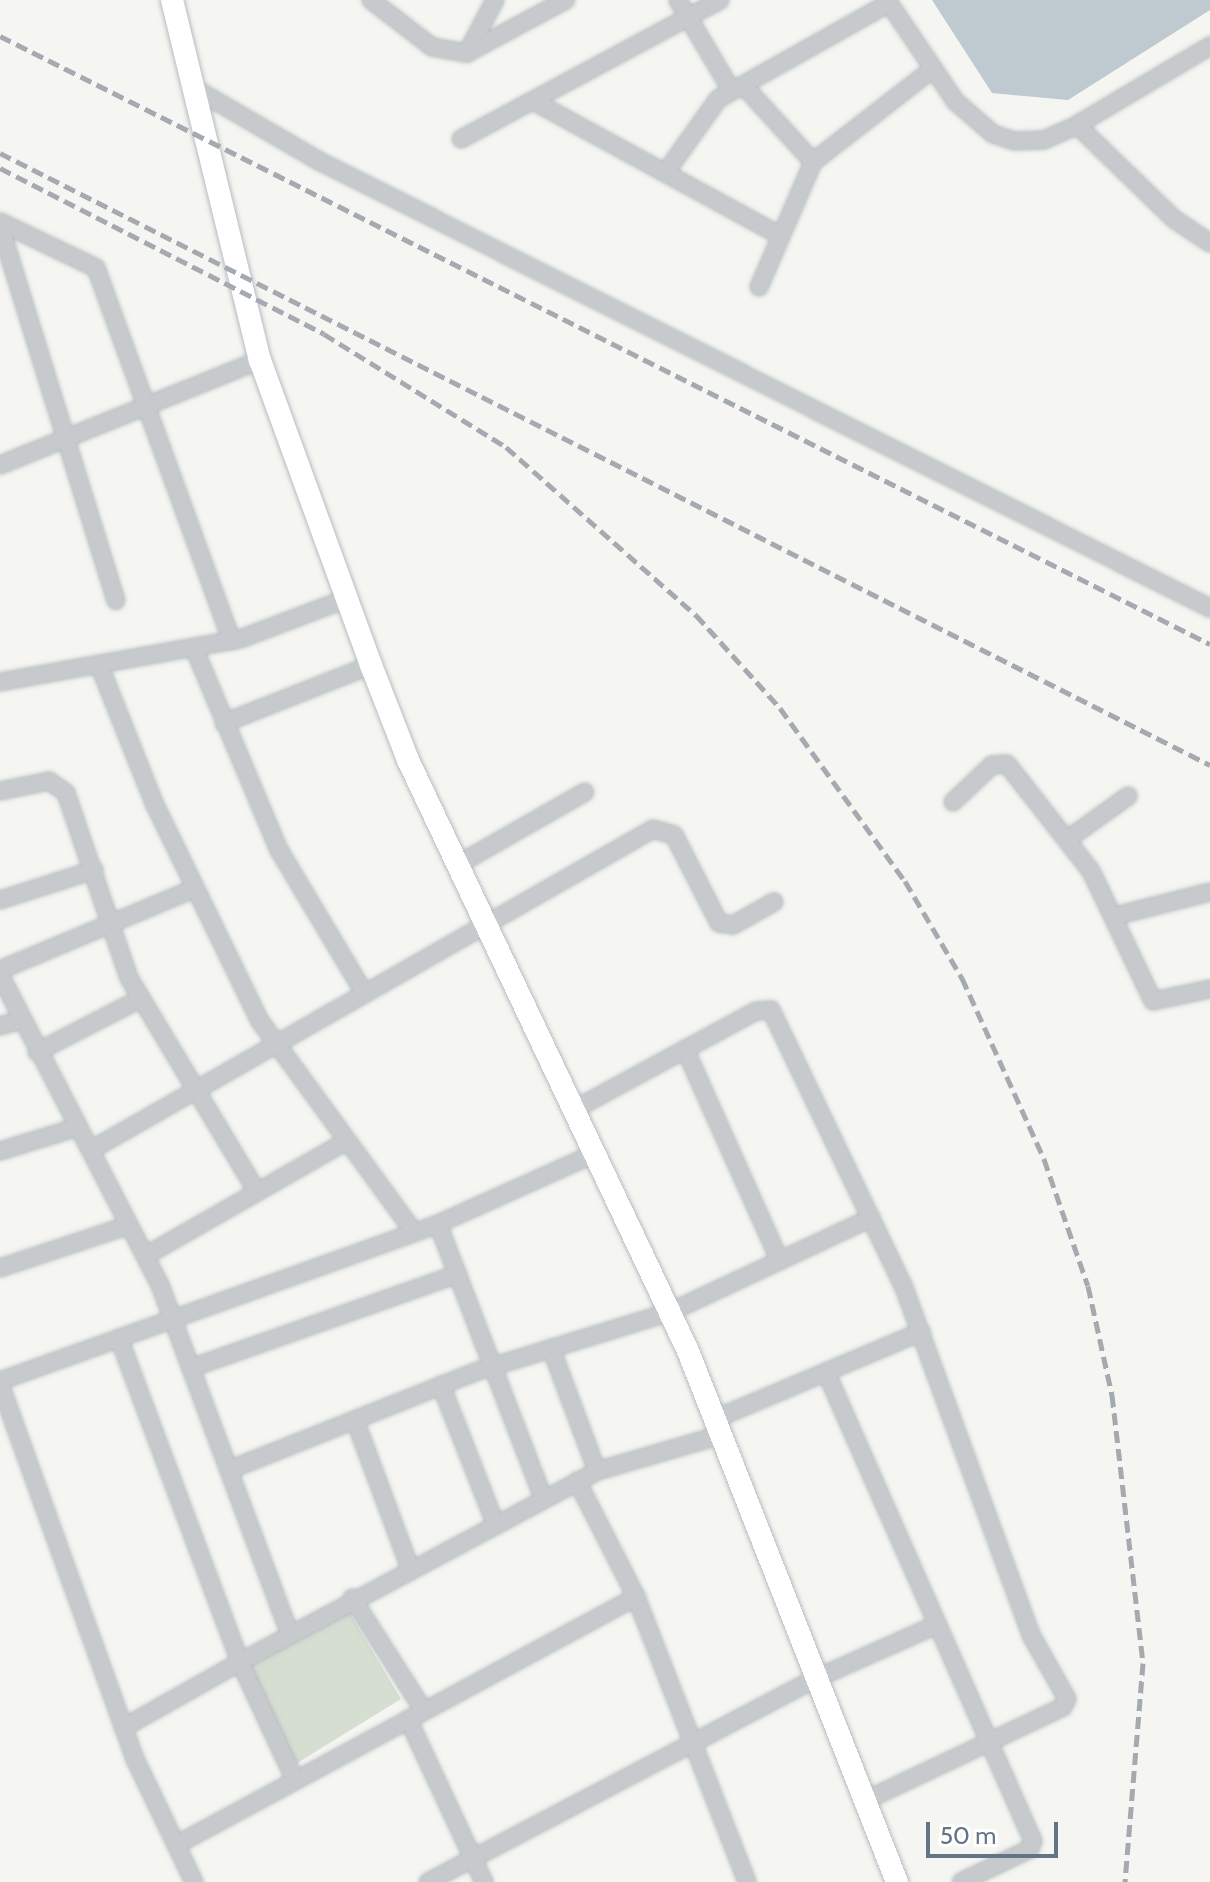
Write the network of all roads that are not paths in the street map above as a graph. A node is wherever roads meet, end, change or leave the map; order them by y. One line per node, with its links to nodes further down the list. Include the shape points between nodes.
1 (172, 0): 12 (street)
2 (371, 0): 10 (street, via 432,47)
3 (495, 0): 10 (street)
4 (566, 0): 10 (street)
5 (678, 0): 8 (street)
6 (720, 0): 8 (street)
7 (888, 1): 11 (street); 13 (street)
8 (688, 17): 13 (street); 14 (street)
9 (1210, 46): 15 (street)
10 (467, 53)
11 (931, 70): 15 (street, via 993,134 1044,140); 17 (street)
12 (192, 87): 23 (street); 29 (street, via 432,220)
13 (736, 87): 17 (street); 18 (street)
14 (535, 102): 16 (street); 18 (street)
15 (1077, 125): 21 (street, via 1174,219)
16 (461, 139)
17 (813, 162): 20 (street)
18 (666, 172): 20 (street)
19 (0, 224): 24 (street, via 96,268); 25 (street)
20 (781, 236): 22 (street)
21 (1210, 243)
22 (759, 287)
23 (260, 360): 24 (street); 27 (street)
24 (149, 408): 25 (street); 30 (street)
25 (64, 444): 26 (street); 28 (street)
26 (0, 465)
27 (346, 599): 30 (street); 32 (street)
28 (116, 600)
29 (1210, 608)
30 (232, 641): 31 (street)
31 (194, 648): 33 (street); 35 (street)
32 (371, 665): 35 (street); 41 (street)
33 (100, 667): 34 (street); 43 (street)
34 (0, 682)
35 (224, 723): 52 (street, via 279,850)
36 (0, 791): 42 (street, via 58,784)
37 (585, 792): 41 (street)
38 (1128, 796): 40 (street)
39 (953, 802): 40 (street, via 999,762)
40 (1068, 839): 47 (street)
41 (457, 865): 48 (street)
42 (94, 870): 45 (street); 49 (street)
43 (196, 888): 49 (street); 56 (street)
44 (1210, 892): 47 (street)
45 (0, 900)
46 (774, 902): 48 (street, via 733,925 719,923 674,835 660,826)
47 (1115, 916): 51 (street, via 1153,1001)
48 (484, 920): 52 (street); 60 (street)
49 (111, 924): 50 (street); 53 (street)
50 (0, 972): 54 (street)
51 (1210, 989)
52 (363, 991): 56 (street)
53 (140, 999): 58 (street); 59 (street)
54 (21, 1020): 55 (street); 58 (street)
55 (0, 1026)
56 (275, 1042): 59 (street); 62 (street)
57 (685, 1049): 60 (street); 67 (street, via 756,1011 776,1013); 72 (street)
58 (37, 1052): 61 (street)
59 (192, 1087): 63 (street); 66 (street)
60 (575, 1109): 65 (street)
61 (78, 1127): 63 (street); 64 (street)
62 (347, 1141): 66 (street); 70 (street)
63 (91, 1150): 69 (street)
64 (0, 1151)
65 (596, 1153): 68 (street); 75 (street)
66 (257, 1192): 71 (street)
67 (871, 1218): 72 (street); 77 (street)
68 (438, 1224): 70 (street); 74 (street)
69 (129, 1225): 71 (street); 73 (street)
70 (414, 1232): 76 (street)
71 (145, 1256): 76 (street)
72 (780, 1261): 75 (street)
73 (0, 1268)
74 (458, 1274): 80 (street); 81 (street)
75 (670, 1312): 79 (street); 86 (street)
76 (173, 1318): 78 (street); 81 (street)
77 (921, 1332): 82 (street); 103 (street, via 1031,1635 1067,1699)
78 (119, 1338): 83 (street); 97 (street)
79 (551, 1348): 80 (street); 88 (street)
80 (493, 1366): 84 (street); 90 (street)
81 (191, 1368): 87 (street)
82 (826, 1372): 86 (street); 95 (street)
83 (0, 1383): 101 (street)
84 (441, 1385): 85 (street); 91 (street)
85 (355, 1420): 87 (street); 92 (street)
86 (718, 1427): 88 (street); 98 (street)
87 (229, 1470): 96 (street)
88 (597, 1471): 89 (street)
89 (577, 1481): 90 (street); 93 (street)
90 (543, 1498): 91 (street)
91 (495, 1523): 92 (street)
92 (410, 1568): 94 (street)
93 (636, 1597): 99 (street); 102 (street)
94 (352, 1598): 96 (street); 99 (street)
95 (936, 1625): 98 (street); 103 (street)
96 (289, 1631): 97 (street)
97 (240, 1662): 101 (street); 104 (street)
98 (817, 1678): 102 (street); 105 (street)
99 (424, 1711): 100 (street)
100 (408, 1719): 104 (street); 107 (street)
101 (123, 1728): 106 (street)
102 (696, 1739): 107 (street); 111 (street)
103 (988, 1742): 105 (street); 113 (street, via 1032,1847)
104 (295, 1780): 106 (street)
105 (866, 1800): 112 (street)
106 (176, 1845): 108 (street)
107 (471, 1853): 109 (street); 110 (street)
108 (194, 1882)
109 (428, 1882)
110 (484, 1882)
111 (747, 1882)
112 (897, 1882)
113 (961, 1882)

